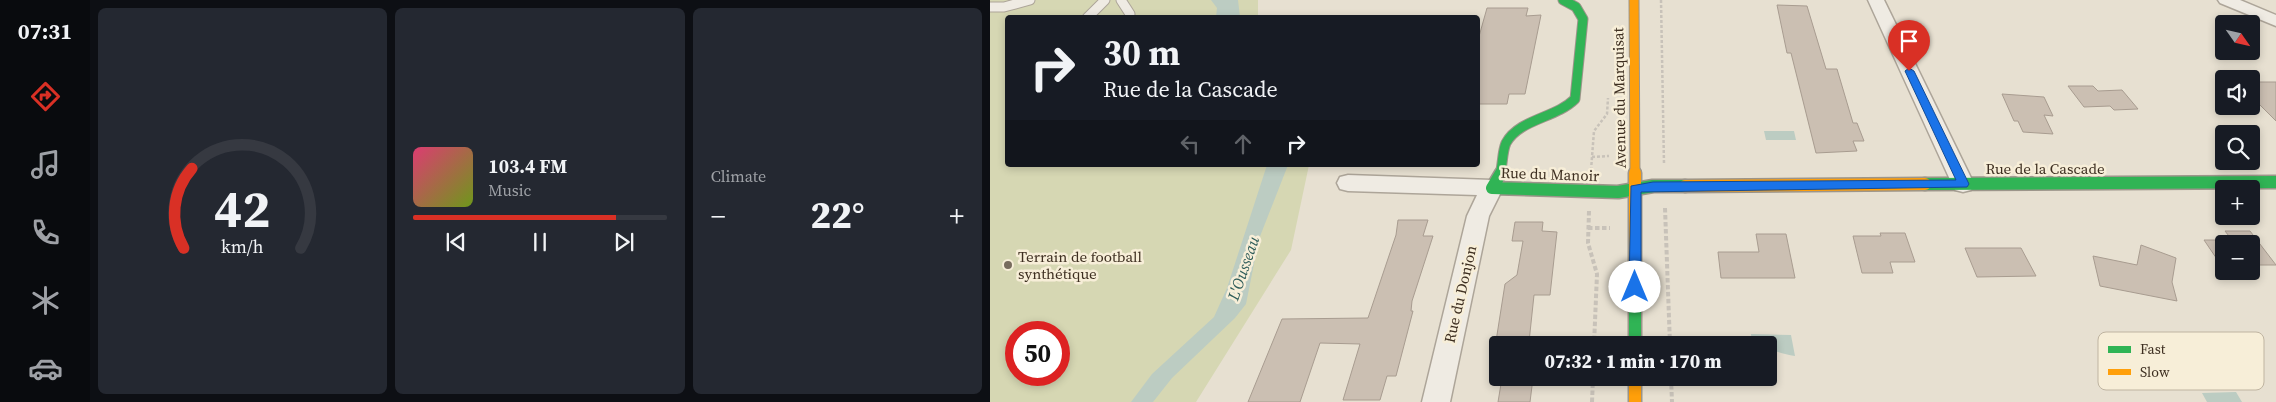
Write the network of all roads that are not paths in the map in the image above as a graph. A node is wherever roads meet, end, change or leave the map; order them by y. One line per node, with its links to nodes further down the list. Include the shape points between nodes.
1 (1030, 0): 8 (lane)
2 (1105, 0): 9 (lane)
3 (1121, 0): 10 (lane)
4 (1563, 0): 15 (street, Rue du Manoir, via 1576,7 1583,19 1575,99 1559,115 1533,123 1511,137 1504,147 1501,171)
5 (1634, 0): 16 (street, Avenue du Marquisat)
6 (1876, 0): 14 (street)
7 (2226, 0): 11 (street)
8 (990, 7)
9 (1090, 15)
10 (1130, 15)
11 (2276, 21)
12 (2276, 182): 14 (street, Rue de la Cascade)
13 (1348, 183): 15 (street)
14 (1963, 184): 16 (street, Rue de la Cascade)
15 (1492, 188): 16 (street, Rue du Manoir, via 1618,192); 19 (street, Rue du Donjon, via 1478,216)
16 (1635, 188): 17 (street, Avenue du Marquisat)
17 (1635, 336)
18 (1635, 386): 20 (street)
19 (1436, 402)
20 (1635, 402)

